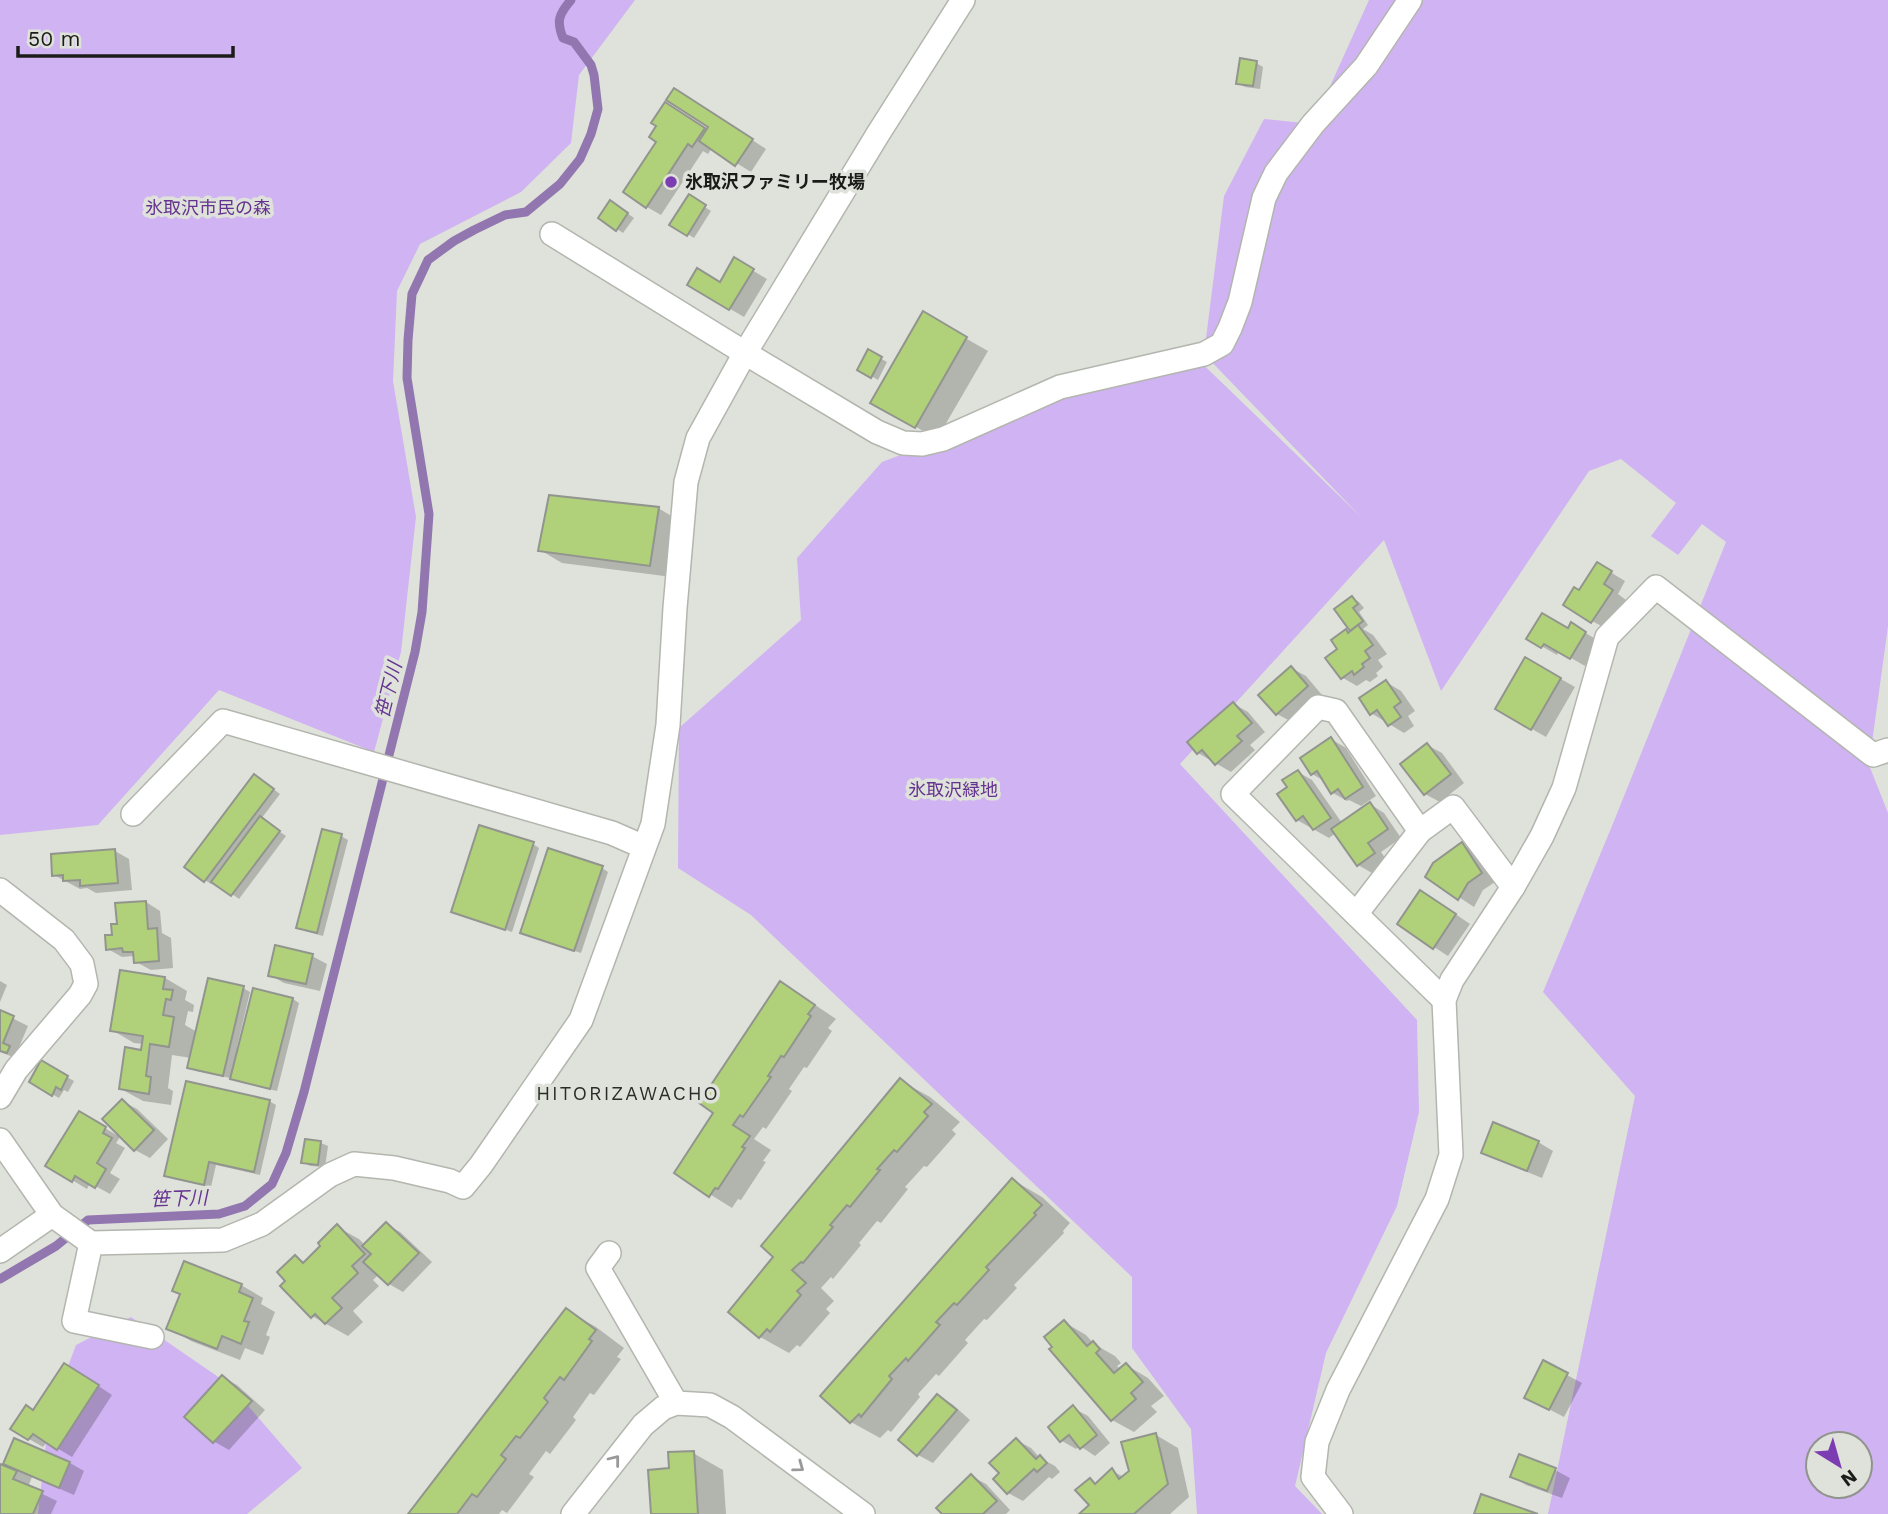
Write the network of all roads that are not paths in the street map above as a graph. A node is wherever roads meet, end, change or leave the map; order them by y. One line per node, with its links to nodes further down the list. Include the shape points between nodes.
1 (963, 0): 4 (street)
2 (1410, 0): 4 (street, via 1366,66 1312,124 1276,173 1264,198 1230,328 1222,344 1205,354 1060,387 943,439 922,443 903,443 877,432)
3 (552, 234): 4 (street)
4 (745, 354): 8 (street, via 698,438 686,482 668,725 653,824)
5 (1888, 750): 9 (street, via 1874,755 1656,587 1607,637 1564,788)
6 (133, 814): 8 (street, via 223,721 612,833)
7 (1420, 831): 9 (street, via 1453,807); 11 (street); 11 (street, via 1336,711 1318,706 1233,794)
8 (645, 847): 16 (street, via 582,1020 463,1187 394,1168 354,1164 330,1175 262,1224 223,1241)
9 (1513, 887): 12 (street, via 1452,980)
10 (0, 890): 13 (street, via 64,940 82,964 86,984 16,1070)
11 (1356, 914): 12 (street)
12 (1444, 1000): 23 (street, via 1451,1155 1437,1199 1338,1390 1317,1442 1313,1477)
13 (0, 1097)
14 (0, 1140): 15 (street)
15 (52, 1215): 16 (street); 17 (street)
16 (91, 1243): 19 (street, via 74,1321)
17 (0, 1251)
18 (609, 1253): 20 (street, via 598,1268)
19 (152, 1337)
20 (676, 1403): 21 (street, one-way to 20, via 643,1425); 22 (street, one-way to 22, via 710,1405 732,1417)
21 (573, 1514)
22 (863, 1514)
23 (1341, 1514)

